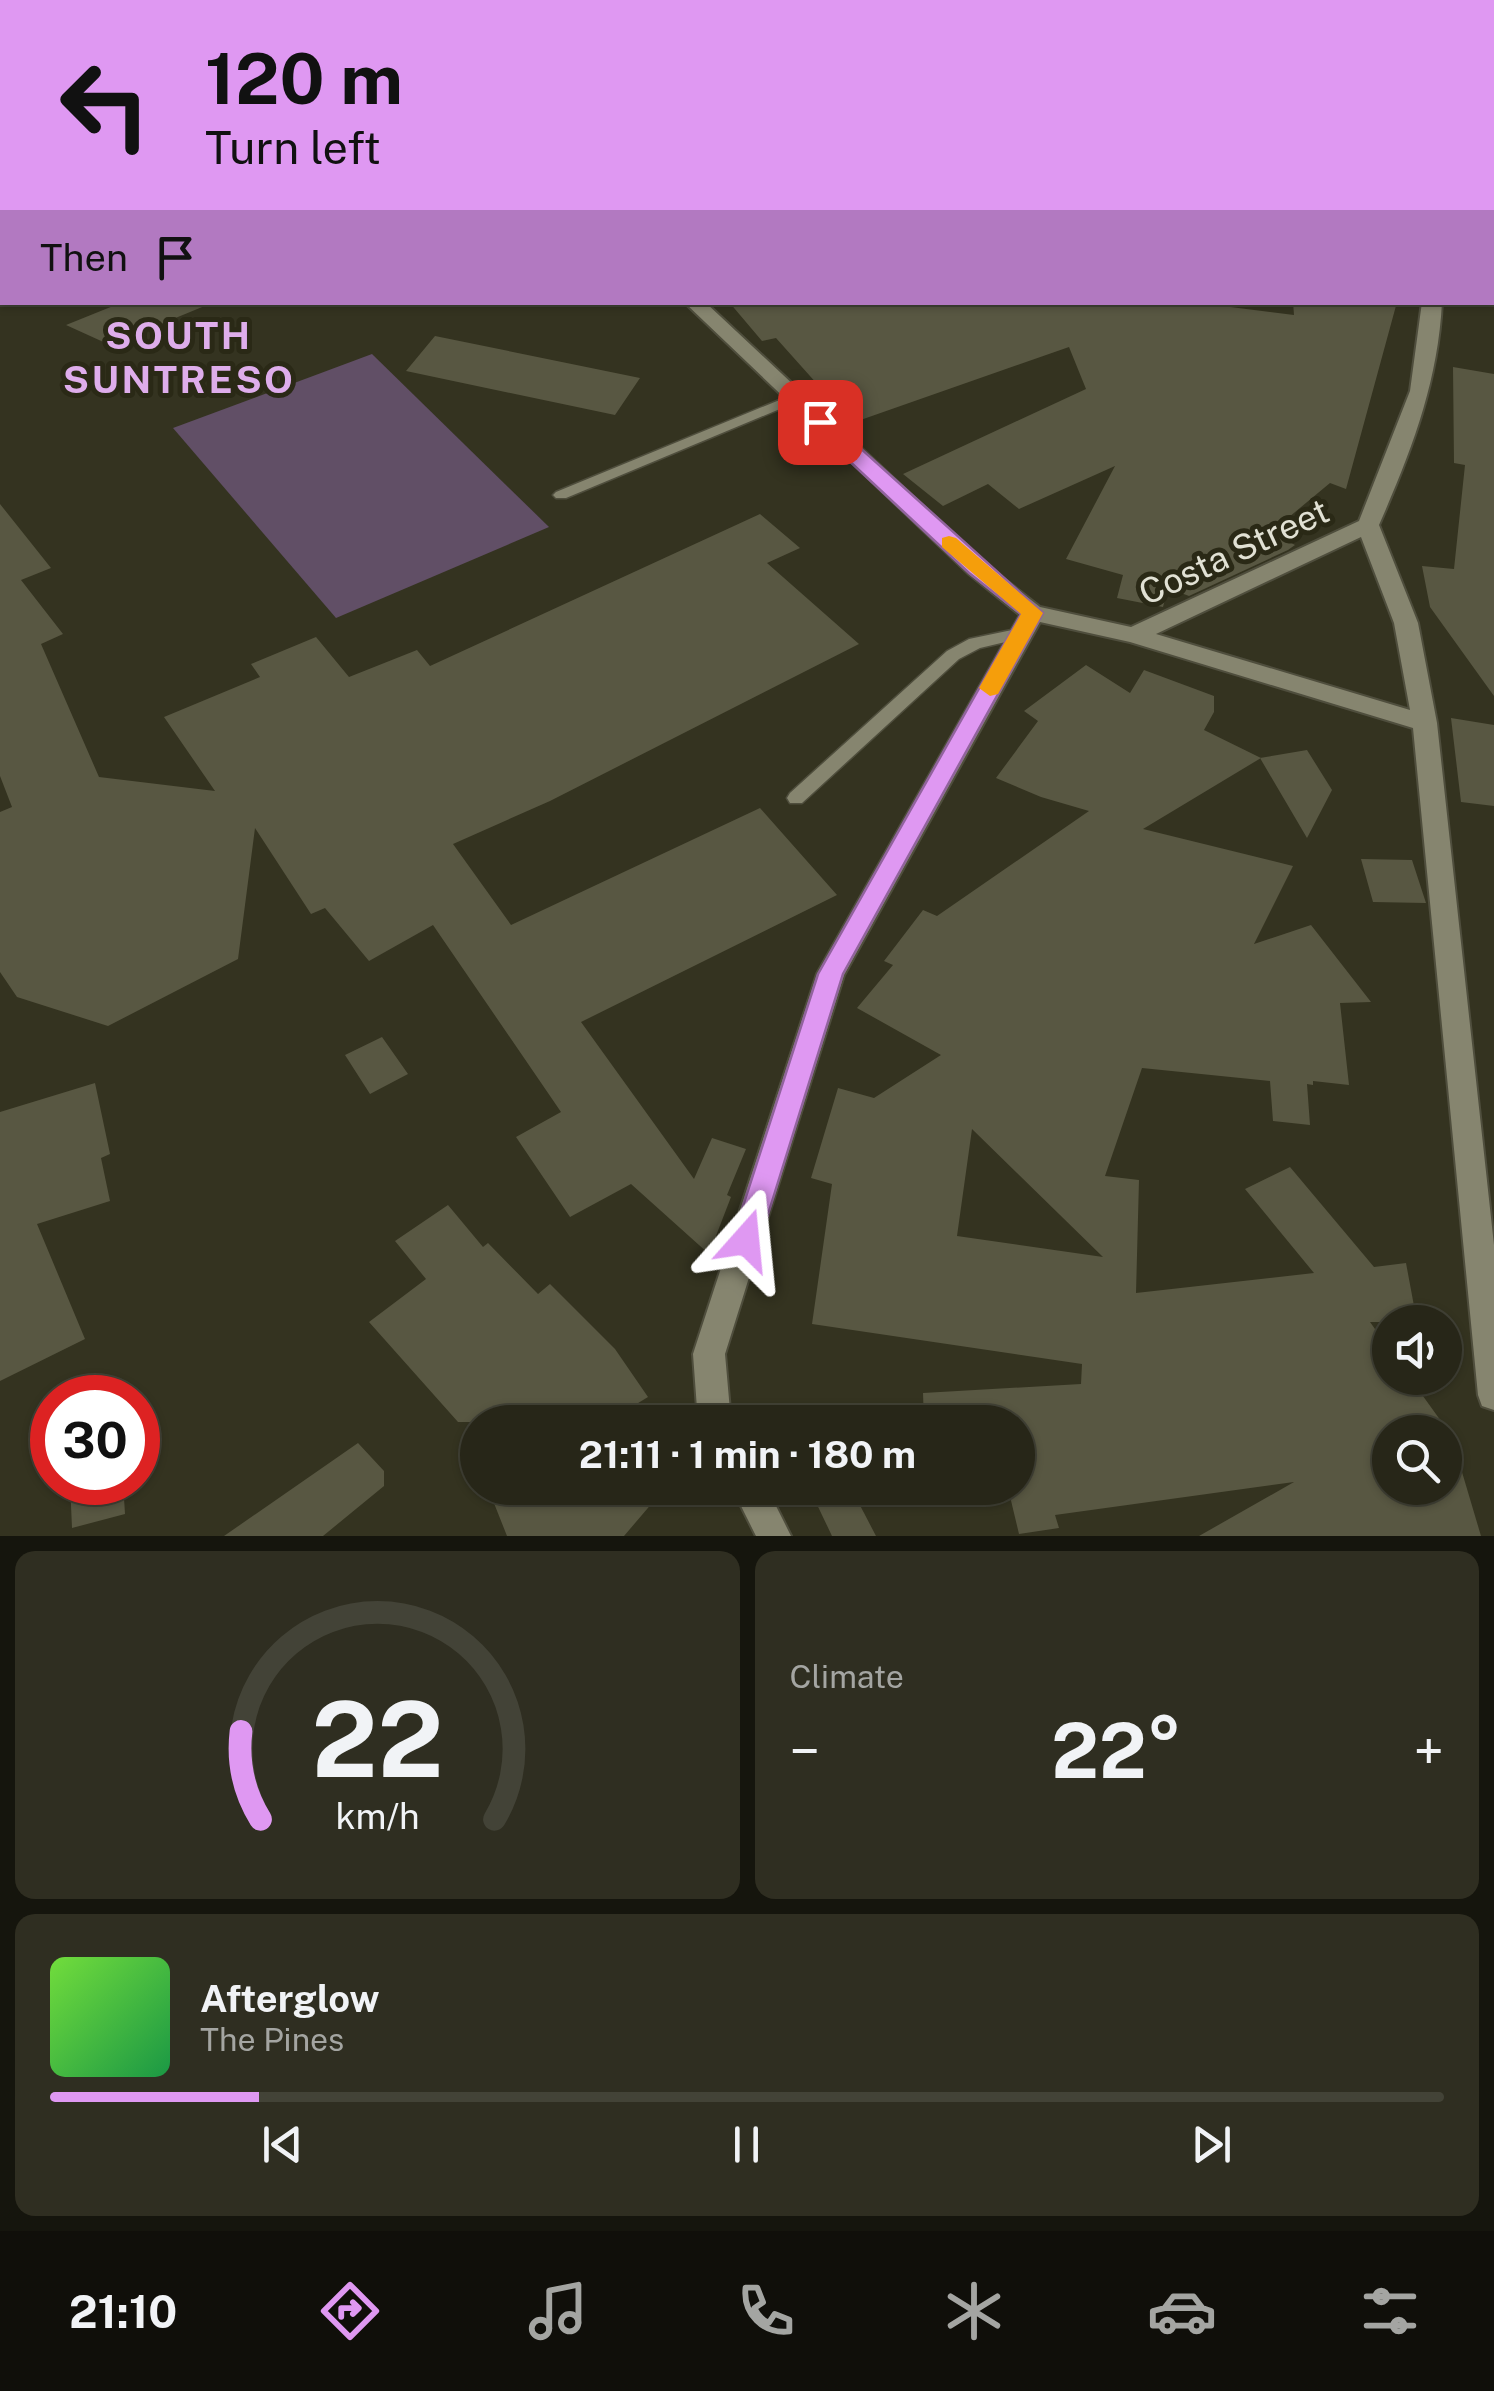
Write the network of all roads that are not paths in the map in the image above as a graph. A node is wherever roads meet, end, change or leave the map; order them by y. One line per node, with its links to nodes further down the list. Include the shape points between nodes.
1 (691, 305): 3 (street)
2 (1432, 305): 5 (street, Costa Street, via 1431,355 1414,419)
3 (794, 398): 4 (lane); 6 (street)
4 (561, 494)
5 (1368, 525): 7 (street, Costa Street); 8 (street, via 1406,623)
6 (1027, 623): 7 (street); 9 (lane, via 952,655); 11 (street, via 831,974 710,1354)
7 (1133, 635): 8 (street)
8 (1425, 723): 10 (street)
9 (796, 798)
10 (1494, 1395)
11 (713, 1405)
12 (757, 1505): 13 (street)
13 (774, 1536)

